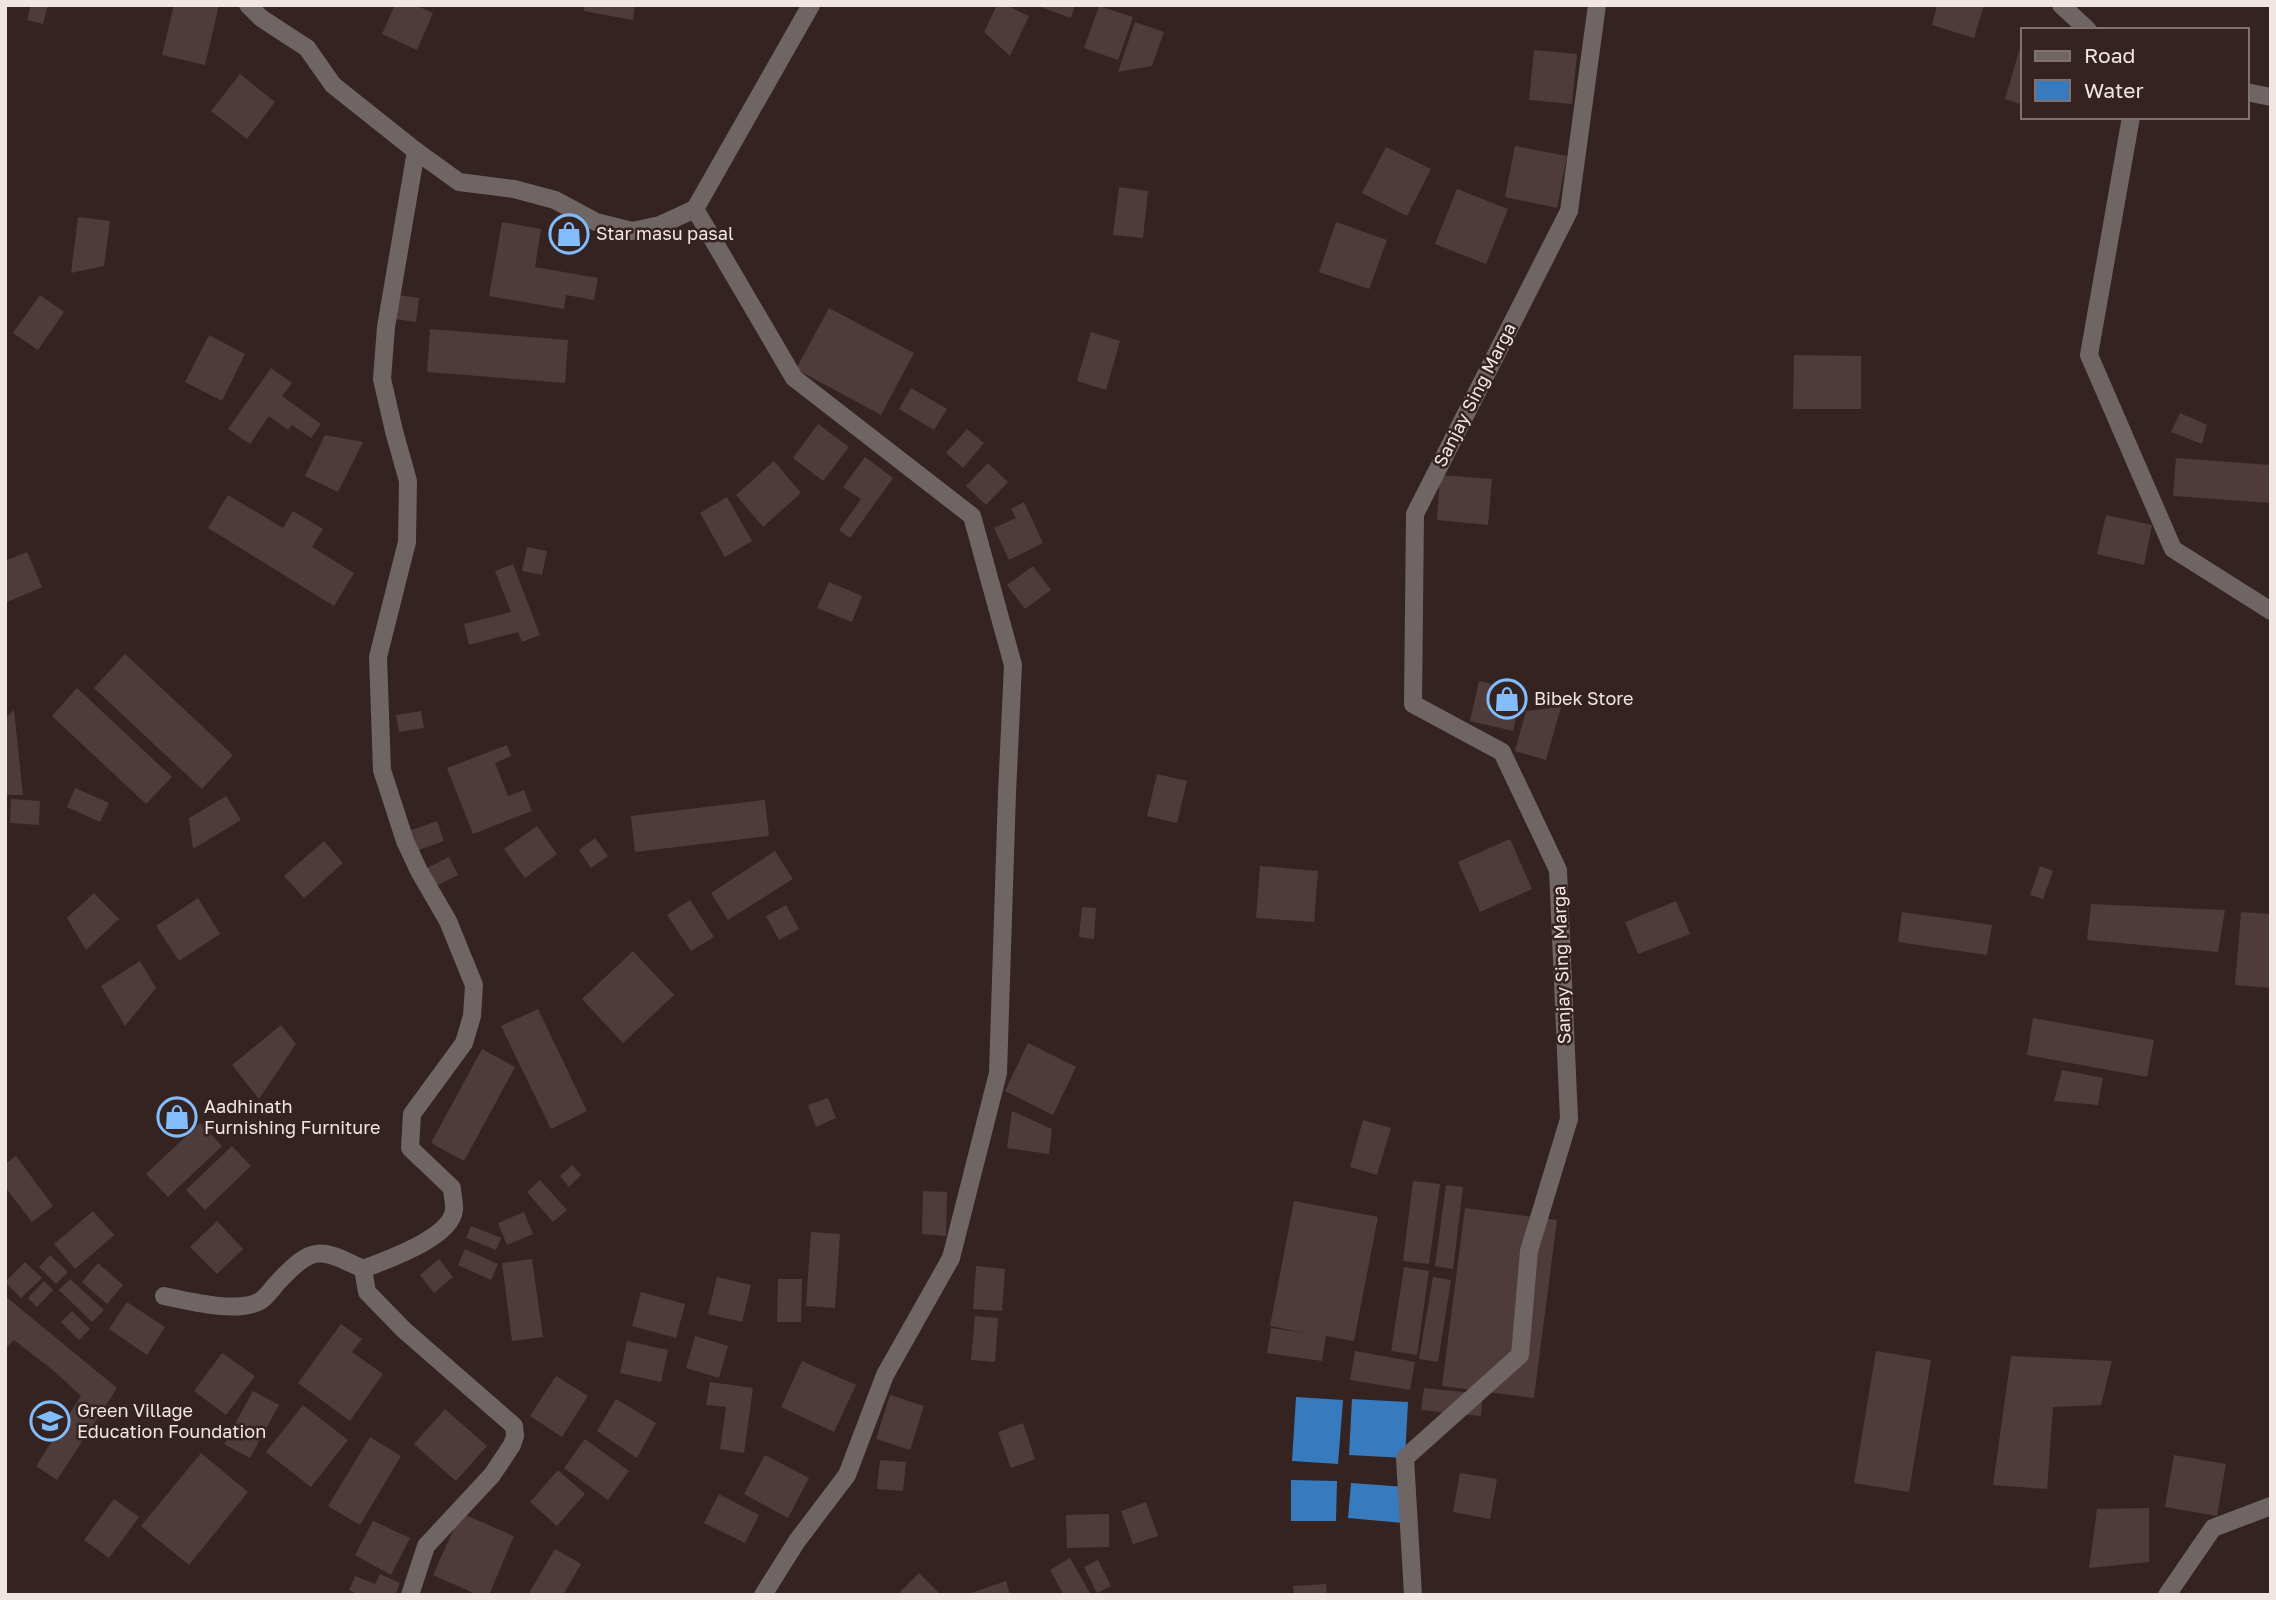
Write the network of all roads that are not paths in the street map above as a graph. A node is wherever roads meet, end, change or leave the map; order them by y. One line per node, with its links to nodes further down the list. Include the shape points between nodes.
1 (248, 5): 9 (street, via 307,48 333,85)
2 (811, 5): 10 (street)
3 (1597, 5): 17 (street, Sanjay Sing Marga, via 1569,212 1415,514 1412,704 1502,752 1559,870 1569,1119 1529,1251 1520,1355 1405,1458)
4 (2061, 5): 5 (street)
5 (2086, 28)
6 (2248, 92): 7 (street)
7 (2271, 97)
8 (2131, 119): 11 (street, via 2089,355 2174,549)
9 (416, 150): 10 (street, via 459,182 555,200 596,222 632,231 660,225); 12 (street, via 386,327 382,379 408,481 407,542 378,657 382,770 405,841 448,921 474,985 464,1043 412,1115 410,1148 452,1188 454,1213 440,1233)
10 (695, 209): 16 (street, via 794,378 972,516 1013,665 998,1073 951,1258 886,1375 847,1475)
11 (2271, 611)
12 (363, 1269): 13 (street, via 333,1255 314,1253 299,1260 260,1301 234,1307); 15 (street, via 368,1292 404,1330 514,1426 512,1445 492,1475 426,1546)
13 (164, 1296)
14 (2271, 1506): 18 (street, via 2214,1528)
15 (410, 1595)
16 (763, 1595)
17 (1413, 1595)
18 (2167, 1595)

